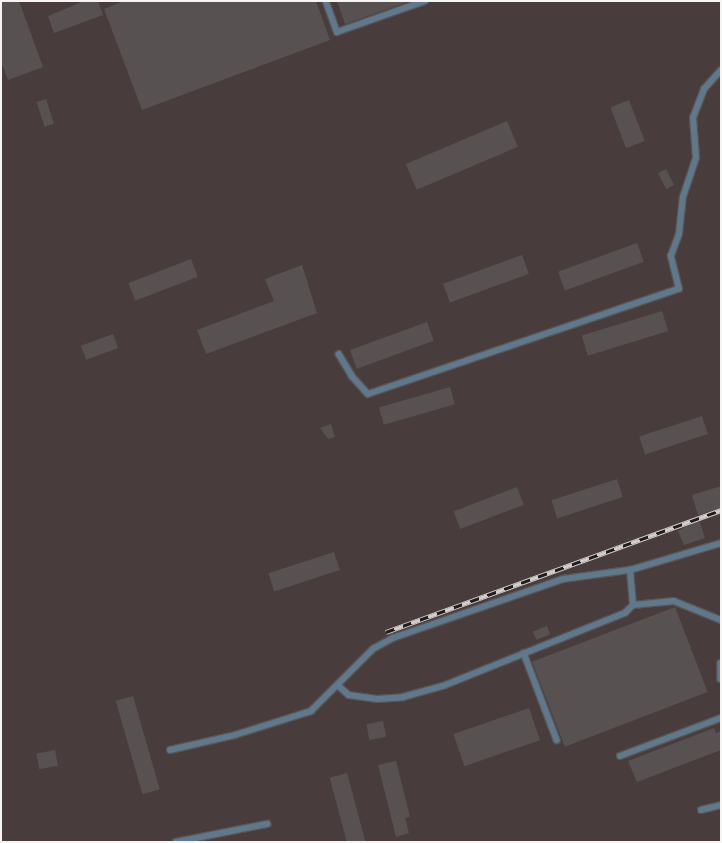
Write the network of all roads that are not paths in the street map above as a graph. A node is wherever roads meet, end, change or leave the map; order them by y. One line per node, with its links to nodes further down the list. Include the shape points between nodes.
1 (326, 1): 2 (lane, via 337,32)
2 (425, 1)
3 (721, 70): 4 (lane, via 704,89 693,118 696,158 683,197 679,234 671,256 679,289 368,394 352,376)
4 (340, 354)
5 (721, 543): 6 (lane)
6 (630, 570): 7 (lane); 12 (lane, via 602,571 563,579 393,638 373,649)
7 (634, 605): 8 (lane, via 674,601); 9 (lane, via 625,613)
8 (721, 620)
9 (524, 653): 12 (lane, via 443,686 403,697 377,699 349,695); 14 (lane)
10 (721, 663): 11 (lane)
11 (721, 679)
12 (339, 686): 15 (lane, via 321,704 303,715)
13 (721, 718): 16 (lane)
14 (557, 740)
15 (170, 750)
16 (620, 756)
17 (721, 805): 18 (lane)
18 (701, 810)
19 (267, 824): 20 (lane)
20 (176, 842)

